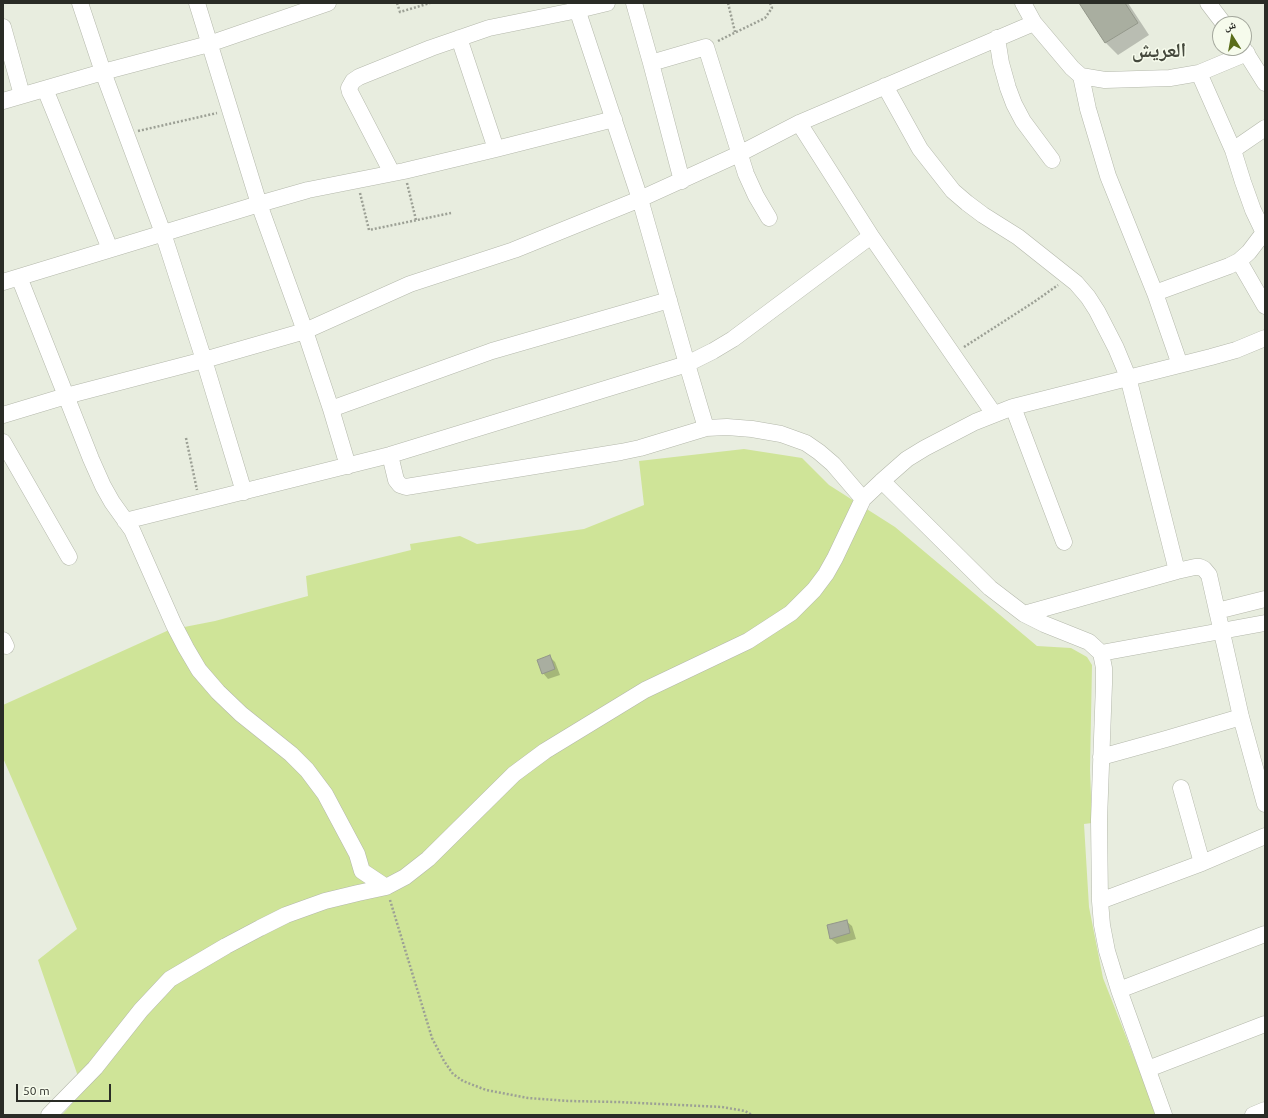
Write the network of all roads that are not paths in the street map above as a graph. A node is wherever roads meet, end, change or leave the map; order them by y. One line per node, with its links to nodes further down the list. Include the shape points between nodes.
1 (80, 3): 20 (street)
2 (197, 3): 14 (street)
3 (328, 3): 14 (street)
4 (607, 3): 8 (street)
5 (634, 3): 18 (street)
6 (1023, 3): 10 (street)
7 (1208, 3): 9 (street)
8 (576, 7): 12 (street, via 489,28); 28 (street)
9 (1218, 16)
10 (1034, 23): 13 (street); 22 (street)
11 (3, 27): 26 (street)
12 (460, 38): 31 (street); 35 (street, via 359,77 350,84 350,92)
13 (996, 38): 24 (street); 34 (street, via 1014,104 1023,121)
14 (209, 44): 20 (street); 38 (street)
15 (1252, 55): 19 (street)
16 (1233, 56): 21 (street)
17 (1248, 56): 23 (street)
18 (652, 63): 33 (street, via 706,47); 36 (street)
19 (1265, 63)
20 (103, 72): 25 (street); 41 (street)
21 (1199, 73): 22 (street, via 1139,80 1105,80); 32 (street)
22 (1081, 76): 47 (street, via 1108,176)
23 (1265, 83)
24 (885, 86): 29 (street); 55 (street, via 920,150 953,191 983,215 1018,237 1080,287 1108,331)
25 (45, 89): 26 (street); 43 (street)
26 (22, 95): 27 (street)
27 (3, 101)
28 (614, 119): 31 (street); 37 (street)
29 (799, 123): 33 (street); 42 (street)
30 (1265, 128): 32 (street)
31 (496, 150): 35 (street)
32 (1234, 150): 40 (street, via 1250,203)
33 (739, 154): 36 (street); 39 (street, via 756,196)
34 (1052, 160)
35 (398, 172): 38 (street, via 308,190)
36 (682, 181): 37 (street)
37 (640, 199): 48 (street); 50 (street, via 514,250 410,284)
38 (259, 204): 41 (street); 50 (street)
39 (769, 218)
40 (1264, 232): 44 (street)
41 (163, 233): 43 (street); 52 (street)
42 (871, 236): 53 (street, via 733,339); 59 (street)
43 (110, 249): 45 (street)
44 (1239, 261): 47 (street); 49 (street)
45 (19, 277): 46 (street); 56 (street)
46 (3, 282)
47 (1156, 293): 54 (street)
48 (669, 300): 53 (street); 58 (street, via 492,351)
49 (1265, 306)
50 (305, 331): 52 (street); 58 (street)
51 (1265, 338): 54 (street, via 1236,350)
52 (204, 360): 56 (street); 66 (street)
53 (686, 364): 61 (street); 63 (street)
54 (1180, 365): 55 (street)
55 (1128, 377): 57 (street); 71 (street)
56 (66, 396): 60 (street); 68 (street, via 103,486)
57 (1013, 407): 59 (street); 69 (street)
58 (331, 409): 64 (street)
59 (994, 414): 65 (street, via 925,448 907,459)
60 (3, 415)
61 (706, 428): 63 (street, via 621,452 406,487 396,480); 67 (street, via 752,429 781,434 806,443 833,464)
62 (3, 442): 70 (street)
63 (390, 455): 64 (street)
64 (348, 466): 66 (street)
65 (882, 481): 67 (street); 74 (street, via 990,588)
66 (244, 492): 68 (street)
67 (863, 499): 84 (street, via 826,574 791,613 748,641 645,690 545,751 514,774 428,859 405,877)
68 (125, 521): 84 (street, via 135,537 174,625 199,670 241,714 307,770 325,794 357,854 362,871)
69 (1064, 542)
70 (69, 557)
71 (1177, 571): 73 (street, via 1200,567 1207,571); 74 (street)
72 (1265, 598): 73 (street)
73 (1217, 611): 76 (street)
74 (1024, 614): 77 (street, via 1089,642)
75 (1265, 623): 76 (street)
76 (1222, 631): 77 (street); 78 (street)
77 (1100, 653): 79 (street, via 1104,668)
78 (1241, 717): 79 (street); 81 (street)
79 (1102, 757): 85 (street, via 1099,820)
80 (1181, 788): 83 (street)
81 (1265, 804)
82 (1265, 836): 83 (street)
83 (1202, 862): 85 (street)
84 (386, 887): 91 (street, via 325,901 286,915 170,979 141,1010 95,1068)
85 (1100, 901): 87 (street, via 1107,951)
86 (1265, 934): 87 (street)
87 (1119, 990): 89 (street)
88 (1265, 1024): 89 (street)
89 (1148, 1069): 92 (street)
90 (1265, 1110): 93 (street)
91 (49, 1115)
92 (1164, 1115)
93 (1253, 1115)

